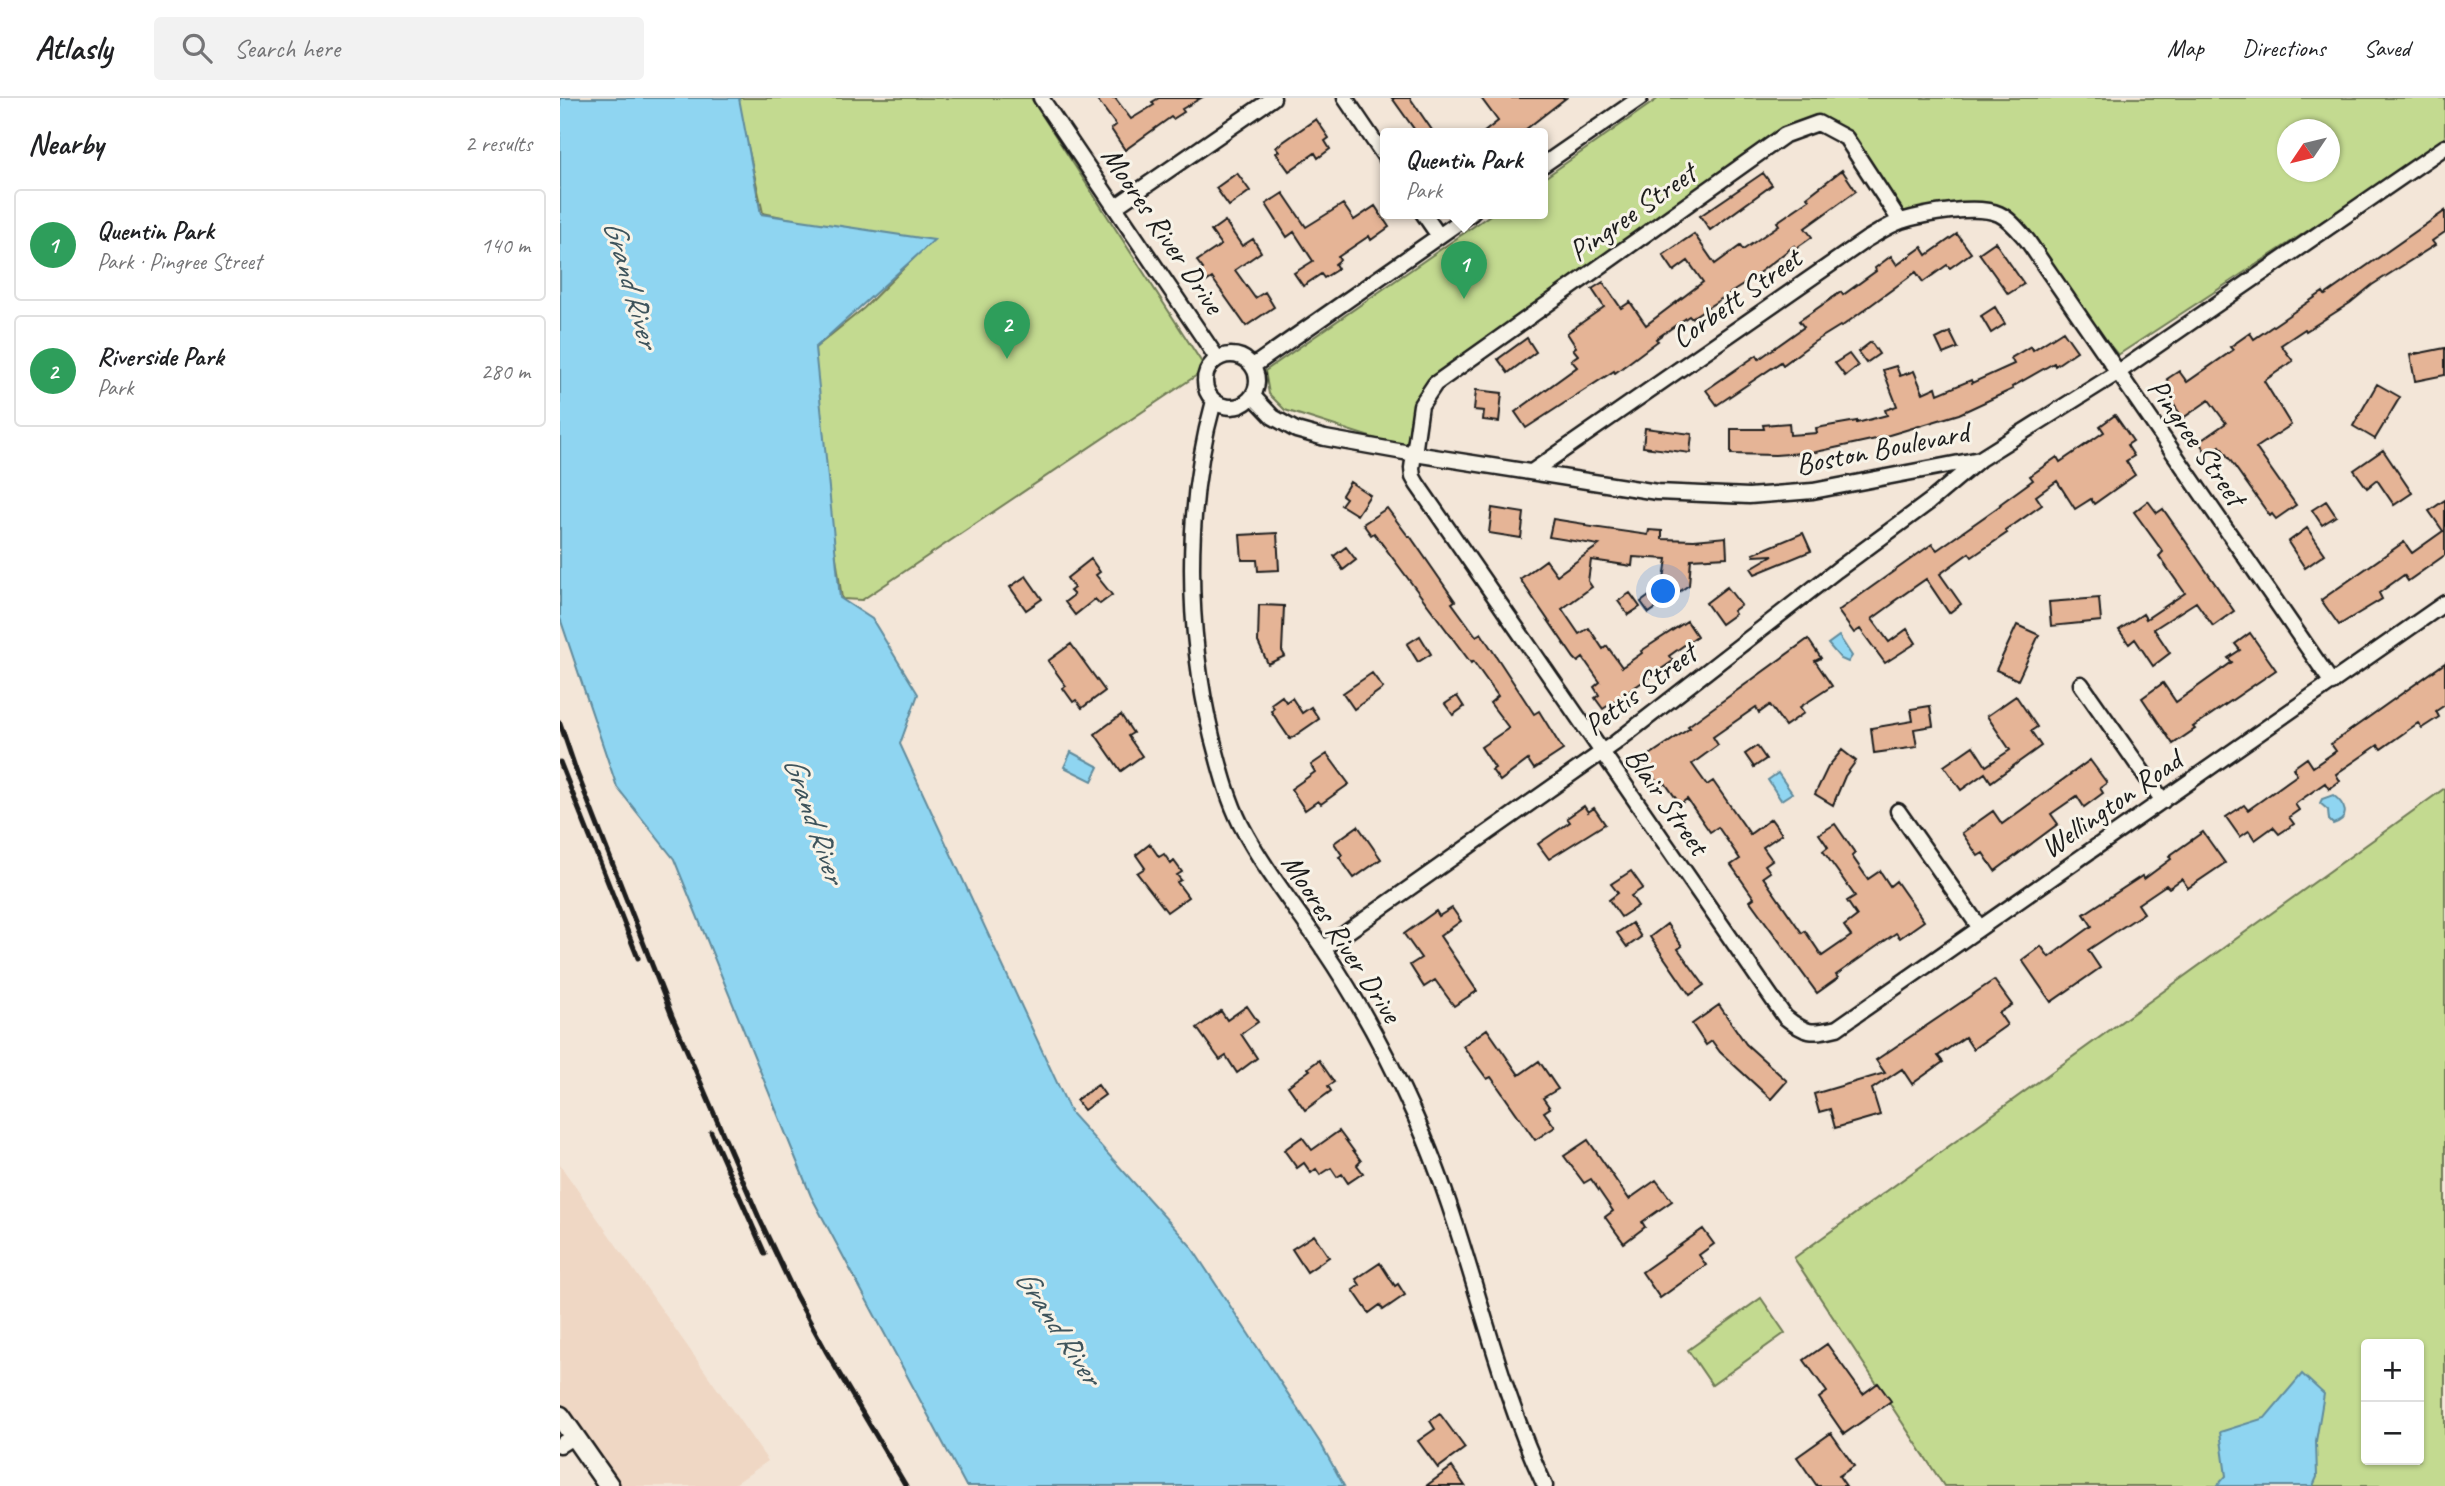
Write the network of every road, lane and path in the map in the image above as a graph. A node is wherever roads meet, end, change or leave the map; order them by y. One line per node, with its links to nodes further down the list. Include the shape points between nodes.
1 (1041, 98): 8 (street, Moores River Drive)
2 (1273, 98): 8 (street)
3 (1345, 98): 6 (street)
4 (1640, 98): 7 (street)
5 (2445, 147): 16 (street, Boston Boulevard)
6 (1380, 150)
7 (1548, 162)
8 (1115, 207): 14 (street, Moores River Drive)
9 (1985, 210): 12 (street, Corbett Street); 16 (street, Pingree Street, via 2000,215 2027,240)
10 (1427, 219): 13 (street)
11 (1463, 219): 13 (street)
12 (1900, 221): 19 (street, Pingree Street, via 1846,138 1818,123 1785,135 1435,384 1421,405); 21 (street, Corbett Street, via 1867,239)
13 (1439, 236): 15 (street)
14 (1217, 358): 15 (street, via 1232,354); 18 (street, via 1204,379)
15 (1253, 366): 17 (street, via 1258,381)
16 (2117, 373): 20 (street, Boston Boulevard); 23 (street, Pingree Street)
17 (1253, 396): 18 (street, via 1239,406); 19 (street, Boston Boulevard, via 1273,417 1296,430)
18 (1214, 401): 29 (street, Moores River Drive, via 1204,437 1193,534 1194,641 1202,696 1226,790 1241,825 1262,863)
19 (1415, 454): 21 (street, Boston Boulevard); 25 (street, Blair Street, via 1413,477 1417,484)
20 (1980, 459): 21 (street, Boston Boulevard, via 1813,491 1749,496 1657,492); 25 (street, Pettis Street)
21 (1533, 471)
22 (2445, 603): 23 (street, Wellington Road)
23 (2332, 683): 26 (street, Wellington Road)
24 (2081, 684): 26 (street)
25 (1601, 752): 29 (street, Pettis Street); 30 (street, Blair Street, via 1785,1017)
26 (2163, 801): 28 (street, Wellington Road)
27 (1898, 811): 28 (street)
28 (1980, 928): 30 (street, Wellington Road, via 1837,1028)
29 (1323, 948): 34 (street, Moores River Drive, via 1394,1071 1444,1185 1495,1359)
30 (1802, 1031)
31 (560, 1416): 32 (street)
32 (567, 1440): 33 (street)
33 (609, 1486)
34 (1545, 1486)

